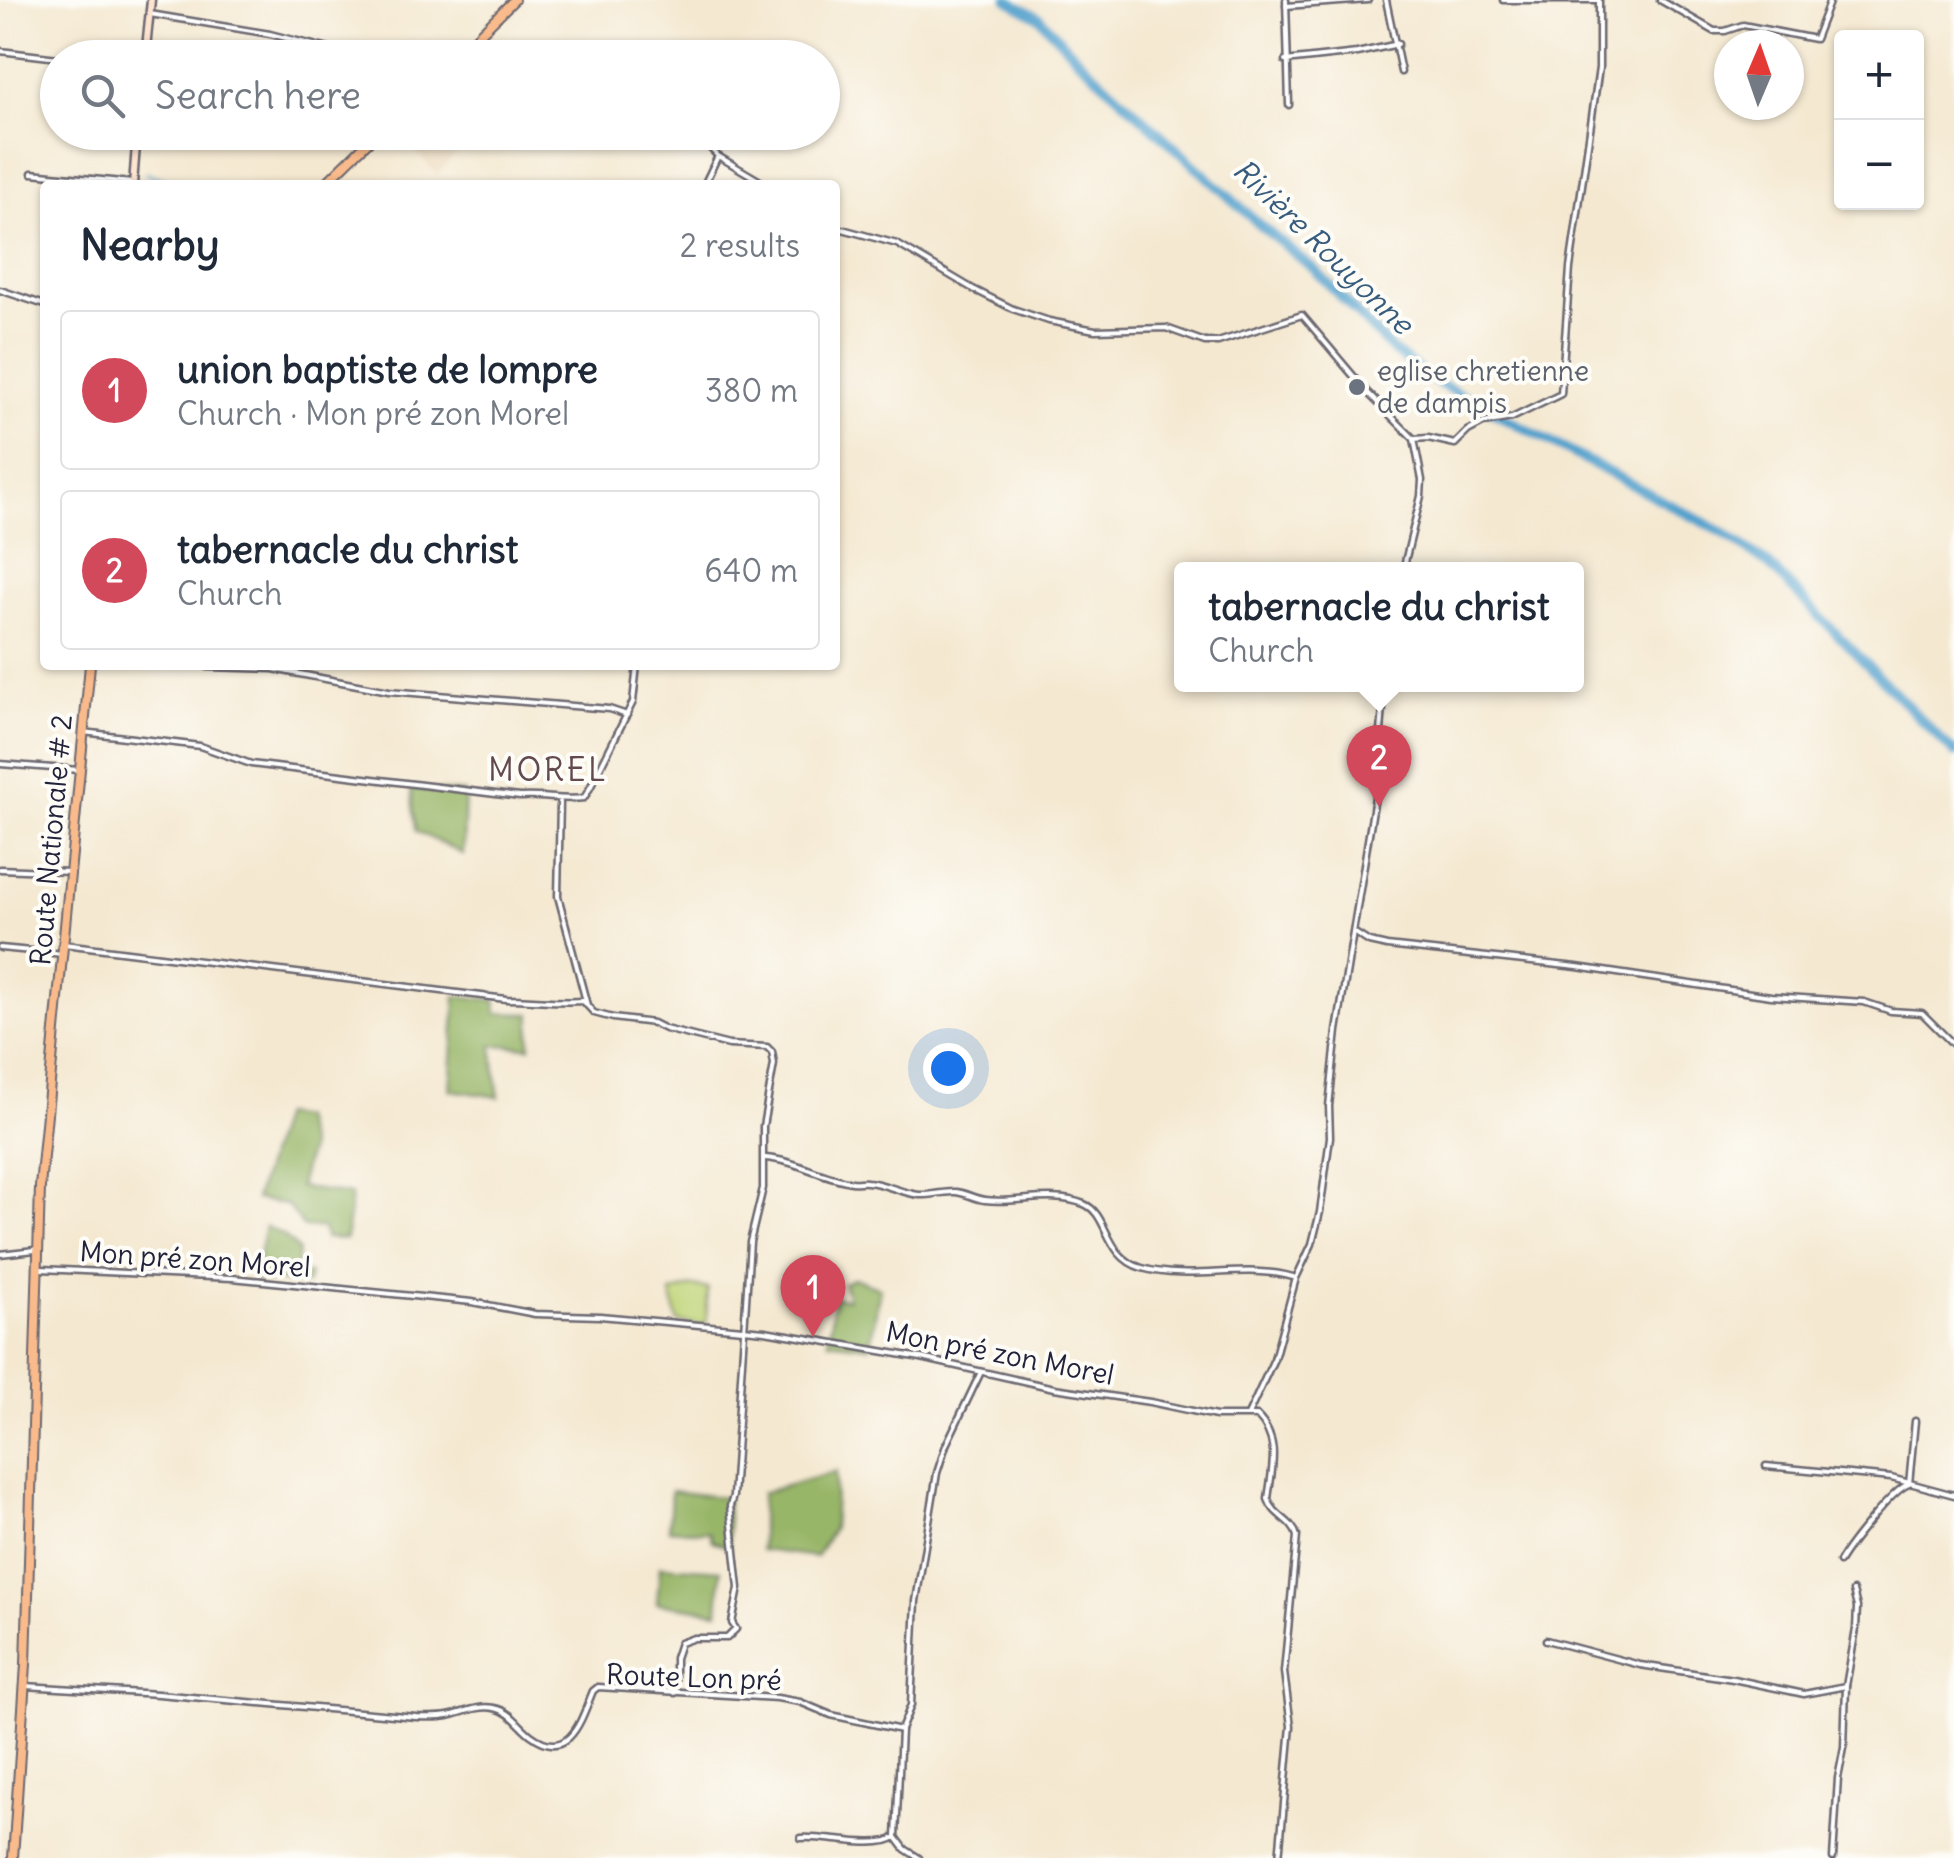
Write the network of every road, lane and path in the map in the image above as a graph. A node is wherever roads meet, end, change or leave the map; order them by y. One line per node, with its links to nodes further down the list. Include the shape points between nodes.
1 (151, 0): 10 (main road)
2 (514, 0): 13 (main road)
3 (1368, 0): 9 (street)
4 (1386, 0): 14 (street)
5 (1503, 0): 6 (street)
6 (1599, 0): 33 (street, via 1599,68 1570,268 1561,394 1512,418 1483,423 1455,444)
7 (1660, 0): 8 (street, via 1714,31 1743,25 1815,38)
8 (1830, 0)
9 (1286, 3): 17 (street)
10 (150, 14): 11 (main road); 12 (street)
11 (146, 40)
12 (294, 40)
13 (473, 40)
14 (1398, 44): 17 (street); 18 (street)
15 (0, 51): 16 (street)
16 (40, 56)
17 (1286, 61): 19 (street)
18 (1401, 72)
19 (1288, 105)
20 (136, 150): 26 (main road)
21 (360, 150): 27 (main road)
22 (712, 150): 23 (street)
23 (718, 156): 28 (street); 29 (street)
24 (32, 172): 25 (street)
25 (99, 180)
26 (133, 180)
27 (329, 180)
28 (706, 180)
29 (759, 180)
30 (840, 227): 33 (street, via 897,244 1013,309 1076,328 1166,328 1218,342 1302,315)
31 (0, 290): 32 (street)
32 (40, 303)
33 (1414, 438): 34 (street, via 1421,496)
34 (1406, 562)
35 (89, 670): 40 (main road, Route Nationale # 2)
36 (277, 670): 39 (street, via 389,691)
37 (636, 670): 39 (street)
38 (1384, 692): 46 (street)
39 (628, 715): 43 (street, via 584,798)
40 (83, 732): 42 (main road, Route Nationale # 2); 43 (street, via 200,746 251,764)
41 (0, 764): 42 (street)
42 (79, 770): 45 (main road, Route Nationale # 2)
43 (560, 802): 49 (street, via 558,896)
44 (0, 870): 45 (street)
45 (70, 872): 48 (main road, Route Nationale # 2)
46 (1355, 933): 50 (street, via 1388,946 1864,1002 1922,1013); 55 (street, via 1338,1016 1320,1212)
47 (0, 948): 48 (street)
48 (63, 949): 49 (street); 52 (main road, Route Nationale # 2)
49 (587, 1006): 51 (street, via 612,1018 772,1052)
50 (1954, 1045)
51 (764, 1158): 55 (street, via 922,1196 954,1191 986,1200 1073,1201 1099,1215 1118,1254 1144,1269); 56 (street)
52 (37, 1250): 53 (street); 54 (main road, Route Nationale # 2)
53 (0, 1254)
54 (36, 1268): 56 (street, Mon pré zon Morel, via 232,1278 535,1314); 66 (main road, Route Nationale # 2)
55 (1296, 1278): 58 (street, via 1274,1359)
56 (744, 1329): 57 (street, Mon pré zon Morel, via 851,1344); 68 (street, via 730,1506 736,1629 726,1638 680,1643)
57 (980, 1374): 58 (street, Mon pré zon Morel, via 1199,1414); 69 (street, via 937,1474 916,1601 911,1705)
58 (1248, 1415): 74 (street, via 1257,1416 1272,1438 1270,1508 1298,1536 1284,1672 1292,1726)
59 (1915, 1421): 61 (street)
60 (1766, 1466): 61 (street)
61 (1909, 1484): 62 (street); 63 (street, via 1870,1518)
62 (1954, 1495)
63 (1839, 1562)
64 (1854, 1590): 67 (street, via 1856,1629)
65 (1546, 1640): 67 (street, via 1640,1665 1804,1694)
66 (25, 1686): 68 (street, Route Lon pré, via 416,1717 492,1708 511,1715 533,1737 557,1743 575,1733 598,1687); 72 (main road, Route Nationale # 2)
67 (1846, 1686): 75 (street)
68 (675, 1693): 69 (street, Route Lon pré, via 777,1698)
69 (901, 1730): 71 (street)
70 (801, 1838): 71 (street, via 876,1844)
71 (896, 1838): 73 (street)
72 (13, 1858)
73 (920, 1858)
74 (1280, 1858)
75 (1832, 1858)

